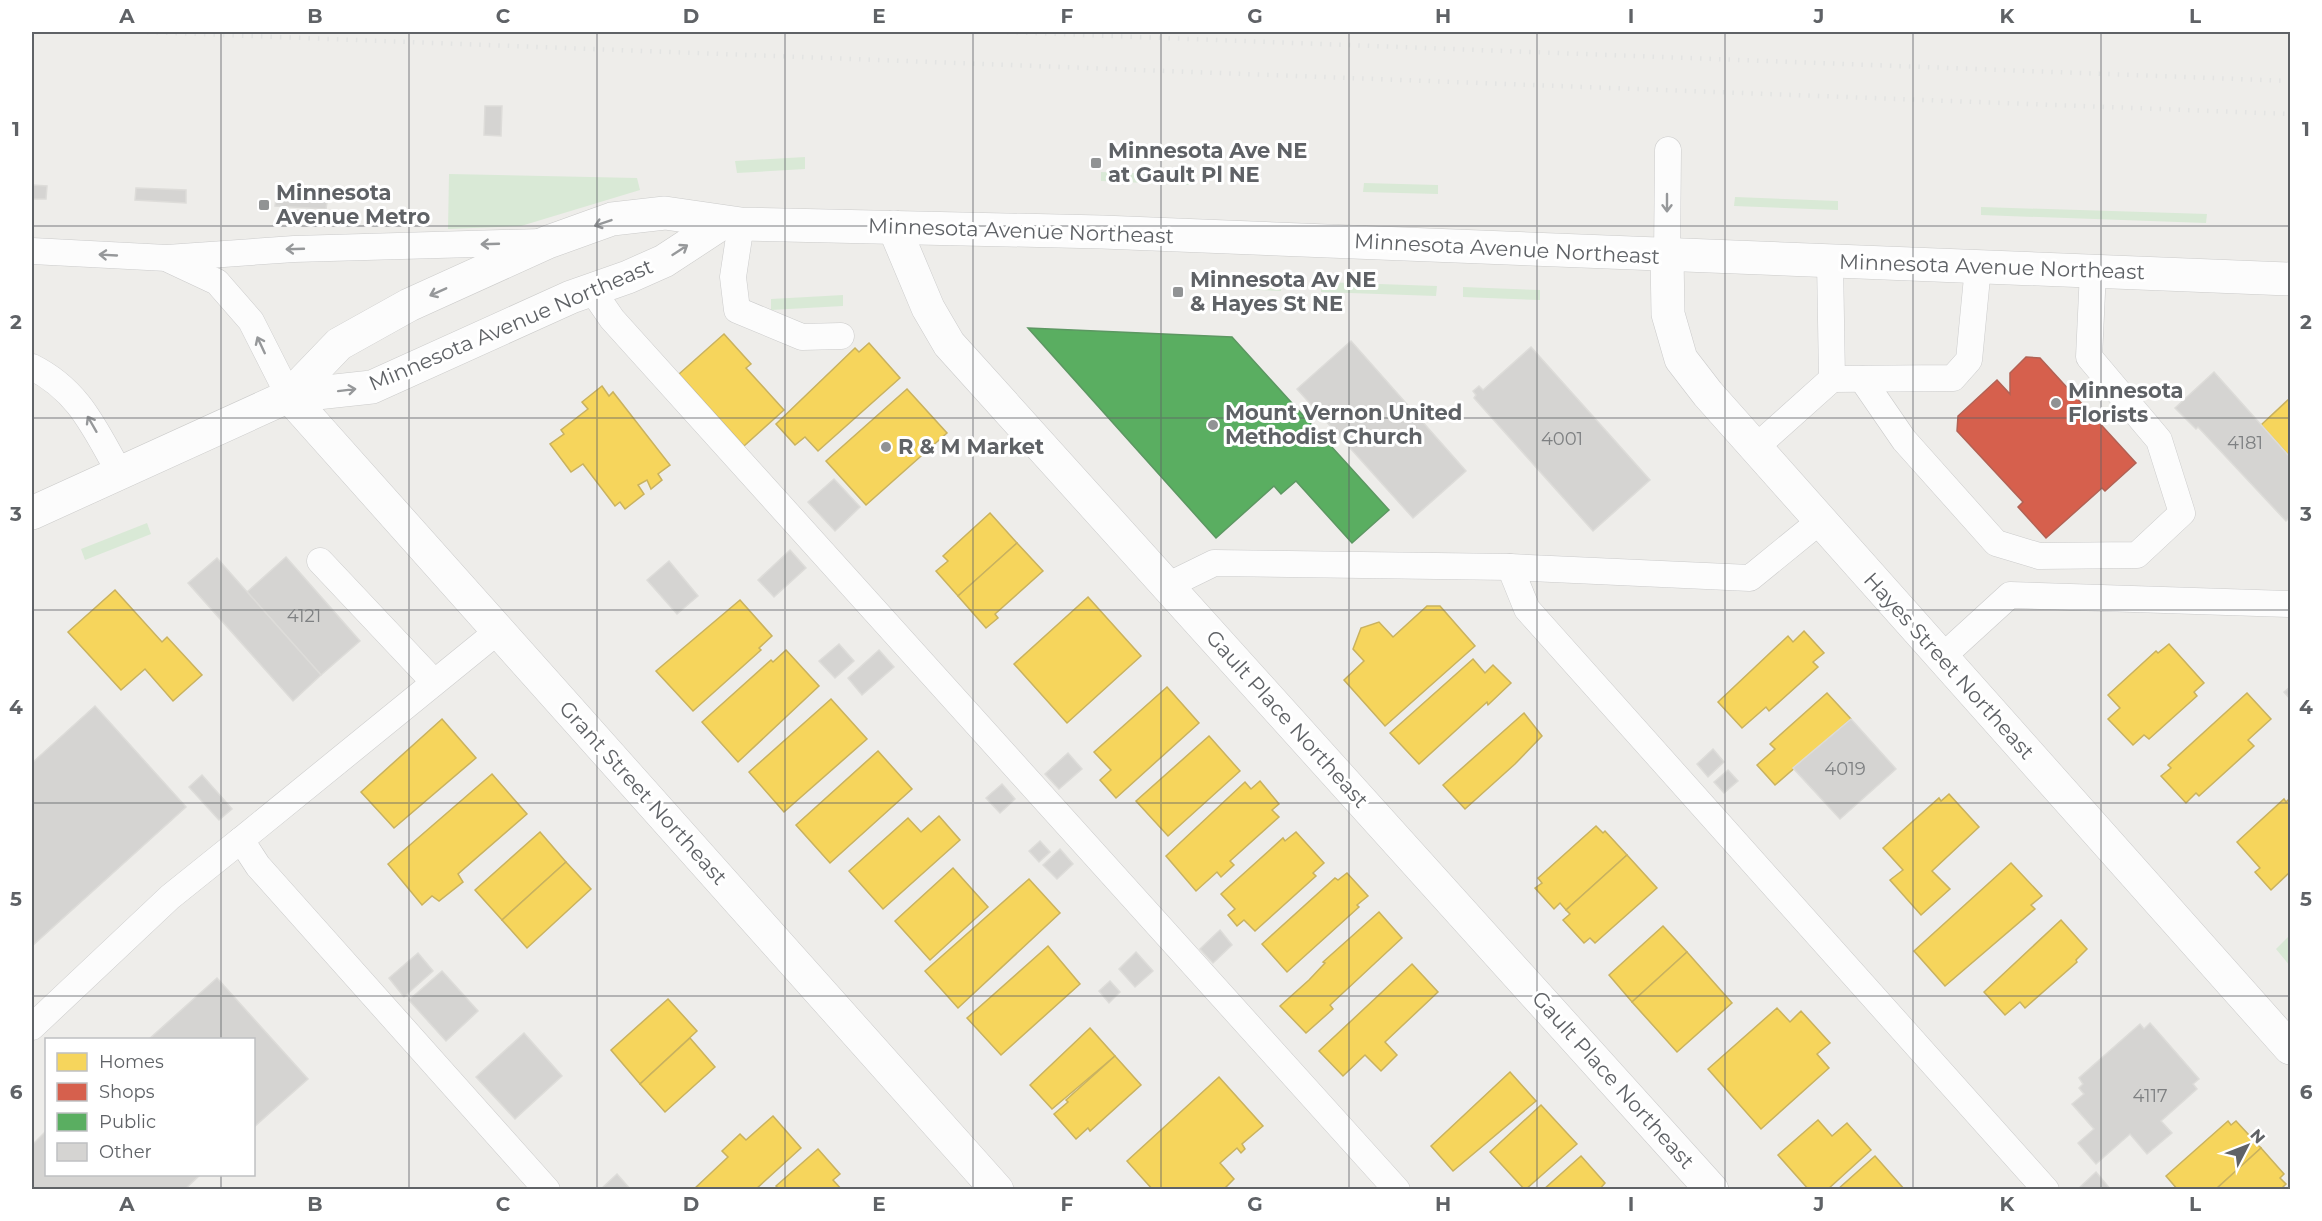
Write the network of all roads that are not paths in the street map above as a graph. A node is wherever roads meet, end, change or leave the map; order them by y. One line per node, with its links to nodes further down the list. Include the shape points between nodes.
1 (1668, 150): 6 (lane, one-way to 6)
2 (732, 223): 3 (street, Minnesota Avenue Northeast); 4 (street, Minnesota Avenue Northeast, one-way to 4, via 665,213 612,219); 12 (street, Minnesota Avenue Northeast, one-way to 2, via 664,261); 13 (lane, via 737,310 802,338)
3 (894, 227): 6 (street, Minnesota Avenue Northeast); 24 (street, Gault Place Northeast, via 928,308 949,344)
4 (548, 242): 7 (lane, one-way to 7, via 294,249); 17 (street, Minnesota Avenue Northeast, one-way to 17, via 409,305 339,344)
5 (32, 251): 7 (lane, one-way to 5)
6 (1667, 256): 8 (street, Minnesota Avenue Northeast); 18 (street, Hayes Street Northeast, via 1668,314 1681,359)
7 (167, 258): 17 (lane, one-way to 7, via 251,321 217,282)
8 (1830, 261): 9 (street, Minnesota Avenue Northeast); 15 (lane)
9 (1978, 267): 10 (street, Minnesota Avenue Northeast); 16 (lane, via 1969,360 1953,378)
10 (2093, 271): 11 (street, Minnesota Avenue Northeast); 16 (lane, via 2089,357 2159,440 2182,513 2137,555 2039,556 1996,543 1904,440)
11 (2290, 279)
12 (592, 290): 17 (street, Minnesota Avenue Northeast, one-way to 12, via 372,387); 34 (lane, via 612,319)
13 (842, 336)
14 (32, 368): 19 (lane, one-way to 14, via 81,405 54,378)
15 (1832, 379): 16 (lane); 18 (lane)
16 (1863, 379)
17 (289, 396): 19 (street, Minnesota Avenue Northeast); 26 (street, Grant Street Northeast)
18 (1755, 448): 21 (street, Hayes Street Northeast)
19 (121, 475): 20 (street, Minnesota Avenue Northeast)
20 (32, 513)
21 (1820, 521): 23 (lane, via 1750,578); 27 (street, Hayes Street Northeast)
22 (320, 561): 28 (lane)
23 (1510, 567): 24 (lane, via 1214,563); 36 (lane, via 1527,609)
24 (1167, 586): 35 (street, Gault Place Northeast)
25 (2290, 604): 27 (lane, via 2010,595)
26 (498, 631): 28 (lane); 33 (street, Grant Street Northeast)
27 (1941, 658): 31 (street, Hayes Street Northeast)
28 (434, 682): 29 (lane)
29 (241, 840): 30 (lane, via 170,897); 32 (lane, via 258,866)
30 (32, 1027)
31 (2290, 1047)
32 (547, 1190)
33 (997, 1190)
34 (1397, 1190)
35 (1712, 1190)
36 (2046, 1190)

